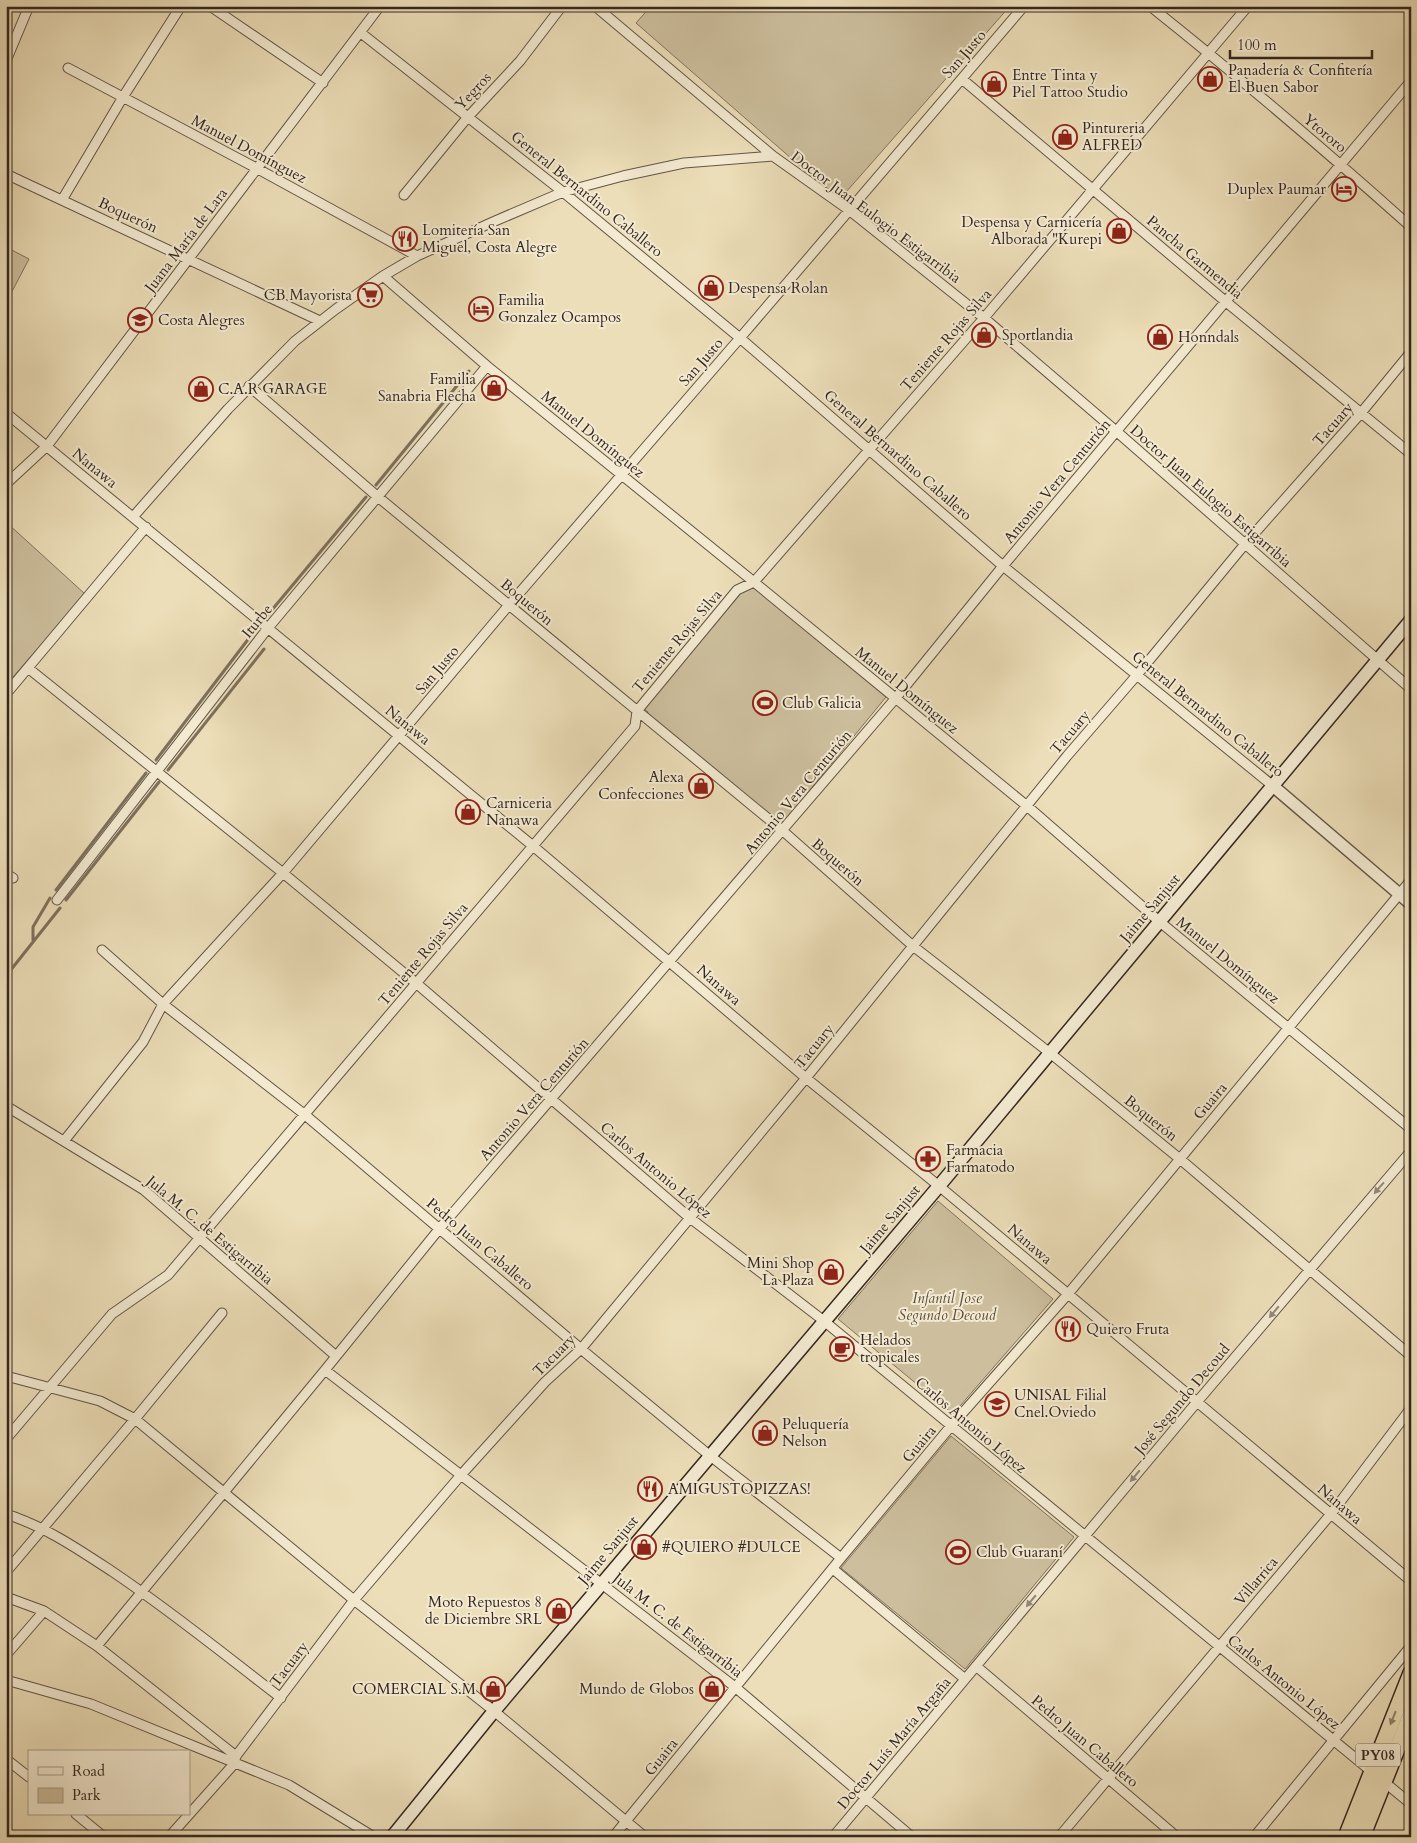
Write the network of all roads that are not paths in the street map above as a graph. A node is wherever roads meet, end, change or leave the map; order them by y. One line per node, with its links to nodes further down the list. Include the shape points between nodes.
1 (29, 6): 12 (street)
2 (181, 6): 17 (street)
3 (210, 6): 16 (street)
4 (380, 6): 10 (street, Juana María de Lara)
5 (562, 6): 18 (street, Yegros, via 520,62)
6 (595, 6): 19 (street, Doctor Juan Eulogio Estigarribia)
7 (1024, 6): 14 (street, San Justo)
8 (1150, 6): 11 (street, Ytororo)
9 (1248, 6): 11 (street, Teniente Rojas Silva)
10 (361, 32): 16 (street, Juana María de Lara); 18 (street, General Bernardino Caballero)
11 (1209, 53): 20 (street, Ytororo); 23 (street, Teniente Rojas Silva)
12 (6, 61)
13 (68, 68): 17 (street, Manuel Domínguez)
14 (962, 78): 23 (street, Pancha Garmendia); 27 (street, San Justo)
15 (1411, 81): 20 (street, Antonio Vera Centurión)
16 (322, 83): 21 (street, Juana María de Lara)
17 (123, 97): 21 (street, Manuel Domínguez); 26 (street)
18 (467, 118): 24 (street, General Bernardino Caballero); 25 (street, Yegros)
19 (774, 156): 24 (street, via 684,163); 27 (street, Doctor Juan Eulogio Estigarribia)
20 (1341, 164): 28 (street, Ytororo); 32 (street, Antonio Vera Centurión)
21 (258, 169): 29 (street, Manuel Domínguez); 30 (street, Juana María de Lara)
22 (6, 174): 26 (street, Boquerón)
23 (1094, 188): 32 (street, Pancha Garmendia); 33 (street, Teniente Rojas Silva)
24 (563, 192): 29 (street); 35 (street, General Bernardino Caballero)
25 (404, 194)
26 (62, 200): 30 (street, Boquerón)
27 (849, 210): 33 (street, Doctor Juan Eulogio Estigarribia); 35 (street, San Justo)
28 (1411, 227)
29 (417, 256): 31 (street)
30 (189, 259): 34 (street, Boquerón); 42 (street, Juana María de Lara)
31 (383, 276): 34 (street); 37 (street, Manuel Domínguez)
32 (1226, 301): 40 (street, Pancha Garmendia); 41 (street, Antonio Vera Centurión)
33 (984, 318): 41 (street, Doctor Juan Eulogio Estigarribia); 43 (street, Teniente Rojas Silva)
34 (320, 321): 38 (street)
35 (740, 338): 43 (street, General Bernardino Caballero); 45 (street, San Justo)
36 (1411, 352): 40 (street, Tacuary)
37 (487, 366): 45 (street, Manuel Domínguez); 47 (street, Iturbe)
38 (249, 386): 47 (street, Boquerón); 48 (street)
39 (6, 412): 42 (street, Nanawa)
40 (1361, 413): 44 (street, Pancha Garmendia); 50 (street, Tacuary)
41 (1116, 431): 50 (street, Doctor Juan Eulogio Estigarribia); 51 (street, Antonio Vera Centurión)
42 (47, 446): 46 (street, Juana María de Lara); 48 (street, Nanawa)
43 (869, 450): 51 (street, General Bernardino Caballero); 52 (street, Teniente Rojas Silva)
44 (1411, 454)
45 (621, 474): 52 (street, Manuel Domínguez); 53 (street, San Justo)
46 (6, 484)
47 (378, 497): 53 (street, Boquerón); 55 (street, Iturbe)
48 (133, 517): 49 (street, Nanawa)
49 (146, 527): 55 (street, Nanawa); 57 (street)
50 (1245, 544): 56 (street, Doctor Juan Eulogio Estigarribia); 58 (street, Tacuary)
51 (1003, 566): 58 (street, General Bernardino Caballero); 61 (street, Antonio Vera Centurión)
52 (754, 582): 61 (street, Manuel Domínguez); 62 (street, Teniente Rojas Silva, via 737,590)
53 (509, 605): 62 (street, Boquerón); 63 (street, San Justo)
54 (1411, 620): 56 (main road, Jaime Sanjust)
55 (268, 628): 63 (street, Nanawa); 64 (street, Iturbe)
56 (1377, 660): 59 (street, Doctor Juan Eulogio Estigarribia); 65 (main road, Jaime Sanjust)
57 (28, 668): 60 (street); 64 (street, Carlos Antonio López)
58 (1136, 675): 65 (street, General Bernardino Caballero); 66 (street, Tacuary)
59 (1411, 689)
60 (6, 694)
61 (895, 699): 66 (street, Manuel Domínguez); 67 (street, Antonio Vera Centurión)
62 (637, 711): 67 (street, Boquerón); 68 (street, Teniente Rojas Silva, via 635,726)
63 (400, 736): 68 (street, Nanawa); 69 (street, San Justo)
64 (157, 771): 69 (street, Carlos Antonio López); 72 (street, Iturbe)
65 (1273, 786): 71 (street, General Bernardino Caballero); 74 (main road, Jaime Sanjust)
66 (1027, 806): 74 (street, Manuel Domínguez); 75 (street, Tacuary)
67 (783, 831): 75 (street, Boquerón); 77 (street, Antonio Vera Centurión)
68 (533, 846): 77 (street, Nanawa); 78 (street, Teniente Rojas Silva)
69 (283, 874): 78 (street, Carlos Antonio López); 79 (street, San Justo)
70 (1411, 880): 71 (street, Guaira)
71 (1399, 894): 73 (street, General Bernardino Caballero); 80 (street, Guaira)
72 (57, 900)
73 (1411, 904)
74 (1160, 922): 80 (street, Manuel Domínguez); 81 (main road, Jaime Sanjust)
75 (913, 946): 81 (street, Boquerón); 82 (street, Tacuary)
76 (102, 950): 79 (street, Pedro Juan Caballero)
77 (671, 962): 82 (street, Nanawa); 83 (street, Antonio Vera Centurión)
78 (416, 984): 83 (street, Carlos Antonio López); 85 (street, Teniente Rojas Silva)
79 (163, 1004): 85 (street, Pedro Juan Caballero); 87 (street, San Justo, via 143,1042)
80 (1289, 1027): 86 (street, Manuel Domínguez); 89 (street, Guaira)
81 (1050, 1053): 89 (street, Boquerón); 90 (main road, Jaime Sanjust)
82 (806, 1078): 90 (street, Nanawa); 91 (street, Tacuary)
83 (551, 1099): 91 (street, Carlos Antonio López); 92 (street, Antonio Vera Centurión)
84 (6, 1106): 87 (street, Jula M. C. de Estigarribia)
85 (304, 1114): 92 (street, Pedro Juan Caballero); 93 (street, Teniente Rojas Silva)
86 (1411, 1129)
87 (64, 1141): 93 (street, Jula M. C. de Estigarribia, via 144,1190)
88 (1411, 1151): 94 (street, José Segundo Decoud, one-way to 94)
89 (1180, 1159): 94 (street, Boquerón); 95 (street, Guaira)
90 (939, 1186): 95 (street, Nanawa); 97 (main road, Jaime Sanjust)
91 (690, 1218): 97 (street, Carlos Antonio López); 98 (street, Tacuary)
92 (440, 1228): 98 (street, Pedro Juan Caballero); 99 (street, Antonio Vera Centurión)
93 (199, 1237): 99 (street, Jula M. C. de Estigarribia); 103 (street, Teniente Rojas Silva, via 168,1275 112,1314)
94 (1310, 1269): 100 (street, Boquerón); 104 (street, José Segundo Decoud, one-way to 104)
95 (1068, 1294): 104 (street, Nanawa); 107 (street, Guaira)
96 (222, 1313): 106 (street)
97 (824, 1321): 107 (street, Carlos Antonio López); 109 (main road, Jaime Sanjust)
98 (581, 1349): 109 (street, Pedro Juan Caballero); 110 (street, Tacuary, via 546,1382)
99 (336, 1356): 101 (street, Antonio Vera Centurión)
100 (1411, 1356)
101 (325, 1370): 110 (street, Jula M. C. de Estigarribia); 111 (street, Antonio Vera Centurión)
102 (6, 1376): 103 (street)
103 (50, 1388): 106 (street, via 100,1401); 108 (street, Teniente Rojas Silva)
104 (1197, 1402): 113 (street, Nanawa); 115 (street, José Segundo Decoud, one-way to 115)
105 (1411, 1408): 113 (street, Villarrica)
106 (136, 1419): 111 (street); 114 (street)
107 (951, 1426): 115 (street, Carlos Antonio López); 116 (street, Guaira)
108 (6, 1439)
109 (709, 1455): 116 (street, Pedro Juan Caballero); 120 (main road, Jaime Sanjust)
110 (461, 1475): 120 (street, Jula M. C. de Estigarribia); 123 (street, Tacuary)
111 (224, 1491): 121 (street, Antonio Vera Centurión); 123 (street)
112 (6, 1514): 114 (street)
113 (1330, 1514): 119 (street, Nanawa); 126 (street, Villarrica)
114 (43, 1529): 118 (street); 121 (street, via 65,1540)
115 (1084, 1536): 126 (street, Carlos Antonio López); 129 (street, José Segundo Decoud, one-way to 129)
116 (841, 1558): 117 (street, Guaira)
117 (832, 1569): 131 (street); 133 (street, Guaira)
118 (6, 1572)
119 (1411, 1581)
120 (602, 1583): 133 (street, Jula M. C. de Estigarribia); 135 (main road, Jaime Sanjust)
121 (142, 1592): 125 (street, Antonio Vera Centurión); 134 (street)
122 (6, 1597): 124 (street)
123 (354, 1600): 134 (street, Tacuary); 135 (street)
124 (44, 1611): 125 (street); 128 (street)
125 (97, 1646): 139 (street)
126 (1219, 1646): 137 (street, Carlos Antonio López); 142 (street, Villarrica)
127 (1411, 1646): 137 (street)
128 (6, 1655)
129 (976, 1666): 131 (street, Doctor Luís María Argaña); 142 (street, Pedro Juan Caballero)
130 (1411, 1673): 140 (highway, PY08, one-way to 140)
131 (965, 1679): 144 (street, Doctor Luís María Argaña)
132 (6, 1680): 139 (street, via 91,1704)
133 (735, 1687): 144 (street, Jula M. C. de Estigarribia); 149 (street, Guaira)
134 (281, 1698): 139 (street, Tacuary)
135 (494, 1711): 149 (street); 154 (main road, Jaime Sanjust)
136 (1411, 1714): 143 (highway, PY08)
137 (1334, 1740): 140 (street, Carlos Antonio López); 160 (street)
138 (6, 1759): 141 (street)
139 (235, 1760): 146 (street, Tacuary); 153 (street, via 289,1785)
140 (1372, 1771): 143 (street, Carlos Antonio López); 161 (highway, PY08)
141 (28, 1776)
142 (1108, 1778): 150 (street, Pedro Juan Caballero); 159 (street, Villarrica)
143 (1384, 1781): 145 (street, Carlos Antonio López); 162 (highway, PY08)
144 (866, 1798): 157 (street, Doctor Luís María Argaña); 158 (street, Jula M. C. de Estigarribia)
145 (1411, 1804)
146 (190, 1812)
147 (78, 1816): 151 (street)
148 (187, 1816): 152 (street, Tacuary)
149 (626, 1821): 155 (street, Guaira); 156 (street)
150 (1175, 1836)
151 (104, 1837)
152 (169, 1837)
153 (374, 1837)
154 (392, 1837)
155 (613, 1837)
156 (645, 1837)
157 (833, 1837)
158 (912, 1837)
159 (1059, 1837)
160 (1254, 1837)
161 (1346, 1837)
162 (1362, 1837)

